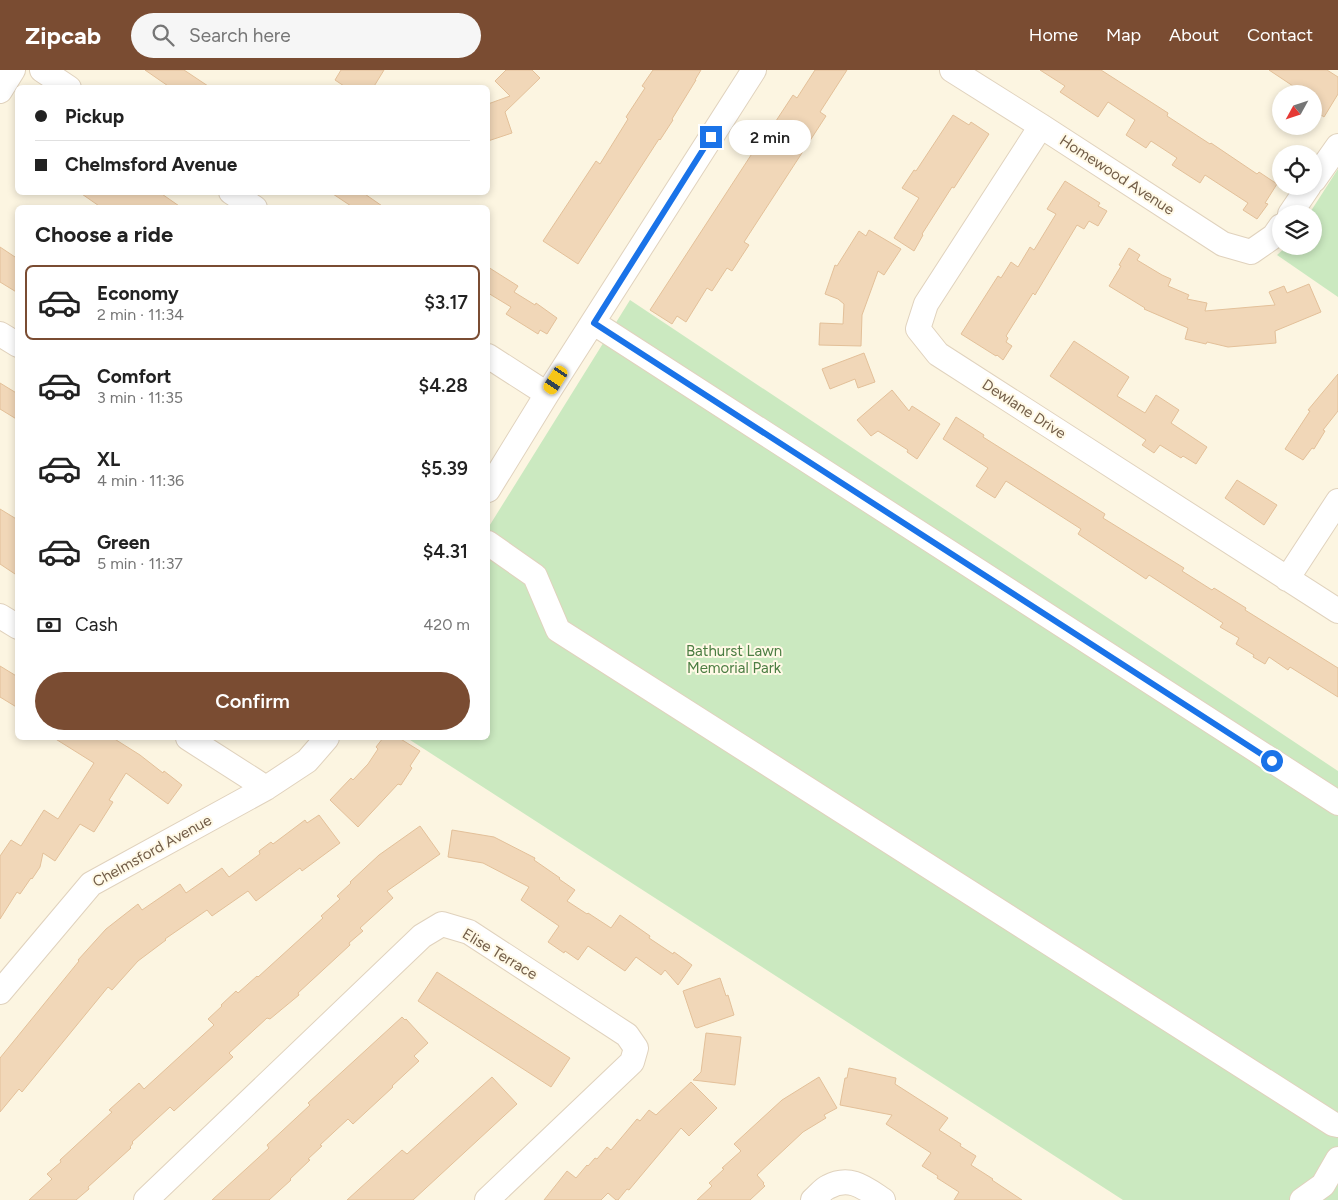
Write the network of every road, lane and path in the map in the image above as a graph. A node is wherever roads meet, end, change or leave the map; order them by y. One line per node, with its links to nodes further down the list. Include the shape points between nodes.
1 (12, 70): 6 (street)
2 (42, 70): 5 (street)
3 (754, 70): 13 (street)
4 (952, 70): 7 (street, Homewood Avenue)
5 (64, 85)
6 (0, 91)
7 (1041, 126): 12 (street, Homewood Avenue, via 1223,244 1251,252); 21 (street, Dewlane Drive, via 926,304 918,329 938,354)
8 (1338, 146): 9 (street)
9 (1322, 169)
10 (235, 195): 11 (street)
11 (250, 205)
12 (1272, 237)
13 (594, 323): 17 (street); 28 (street)
14 (0, 334): 15 (street)
15 (15, 343)
16 (490, 357): 17 (street)
17 (547, 394): 18 (street)
18 (490, 487)
19 (1338, 501): 21 (street)
20 (490, 544): 30 (street, via 535,576 558,630)
21 (1287, 579): 22 (street, Dewlane Drive)
22 (1338, 611)
23 (0, 616): 24 (street)
24 (15, 625)
25 (191, 740): 27 (street)
26 (325, 740): 27 (street, Chelmsford Avenue, via 306,761)
27 (266, 788): 29 (street, Chelmsford Avenue, via 91,884)
28 (1338, 803)
29 (0, 992)
30 (1338, 1125)
31 (1338, 1159): 36 (street, via 1323,1185)
32 (146, 1200): 33 (street, Elise Terrace, via 422,936 442,924 469,932 628,1035 636,1048 632,1062)
33 (487, 1200)
34 (813, 1200): 35 (street, via 827,1187 845,1181 861,1185)
35 (882, 1200)
36 (1302, 1200)

